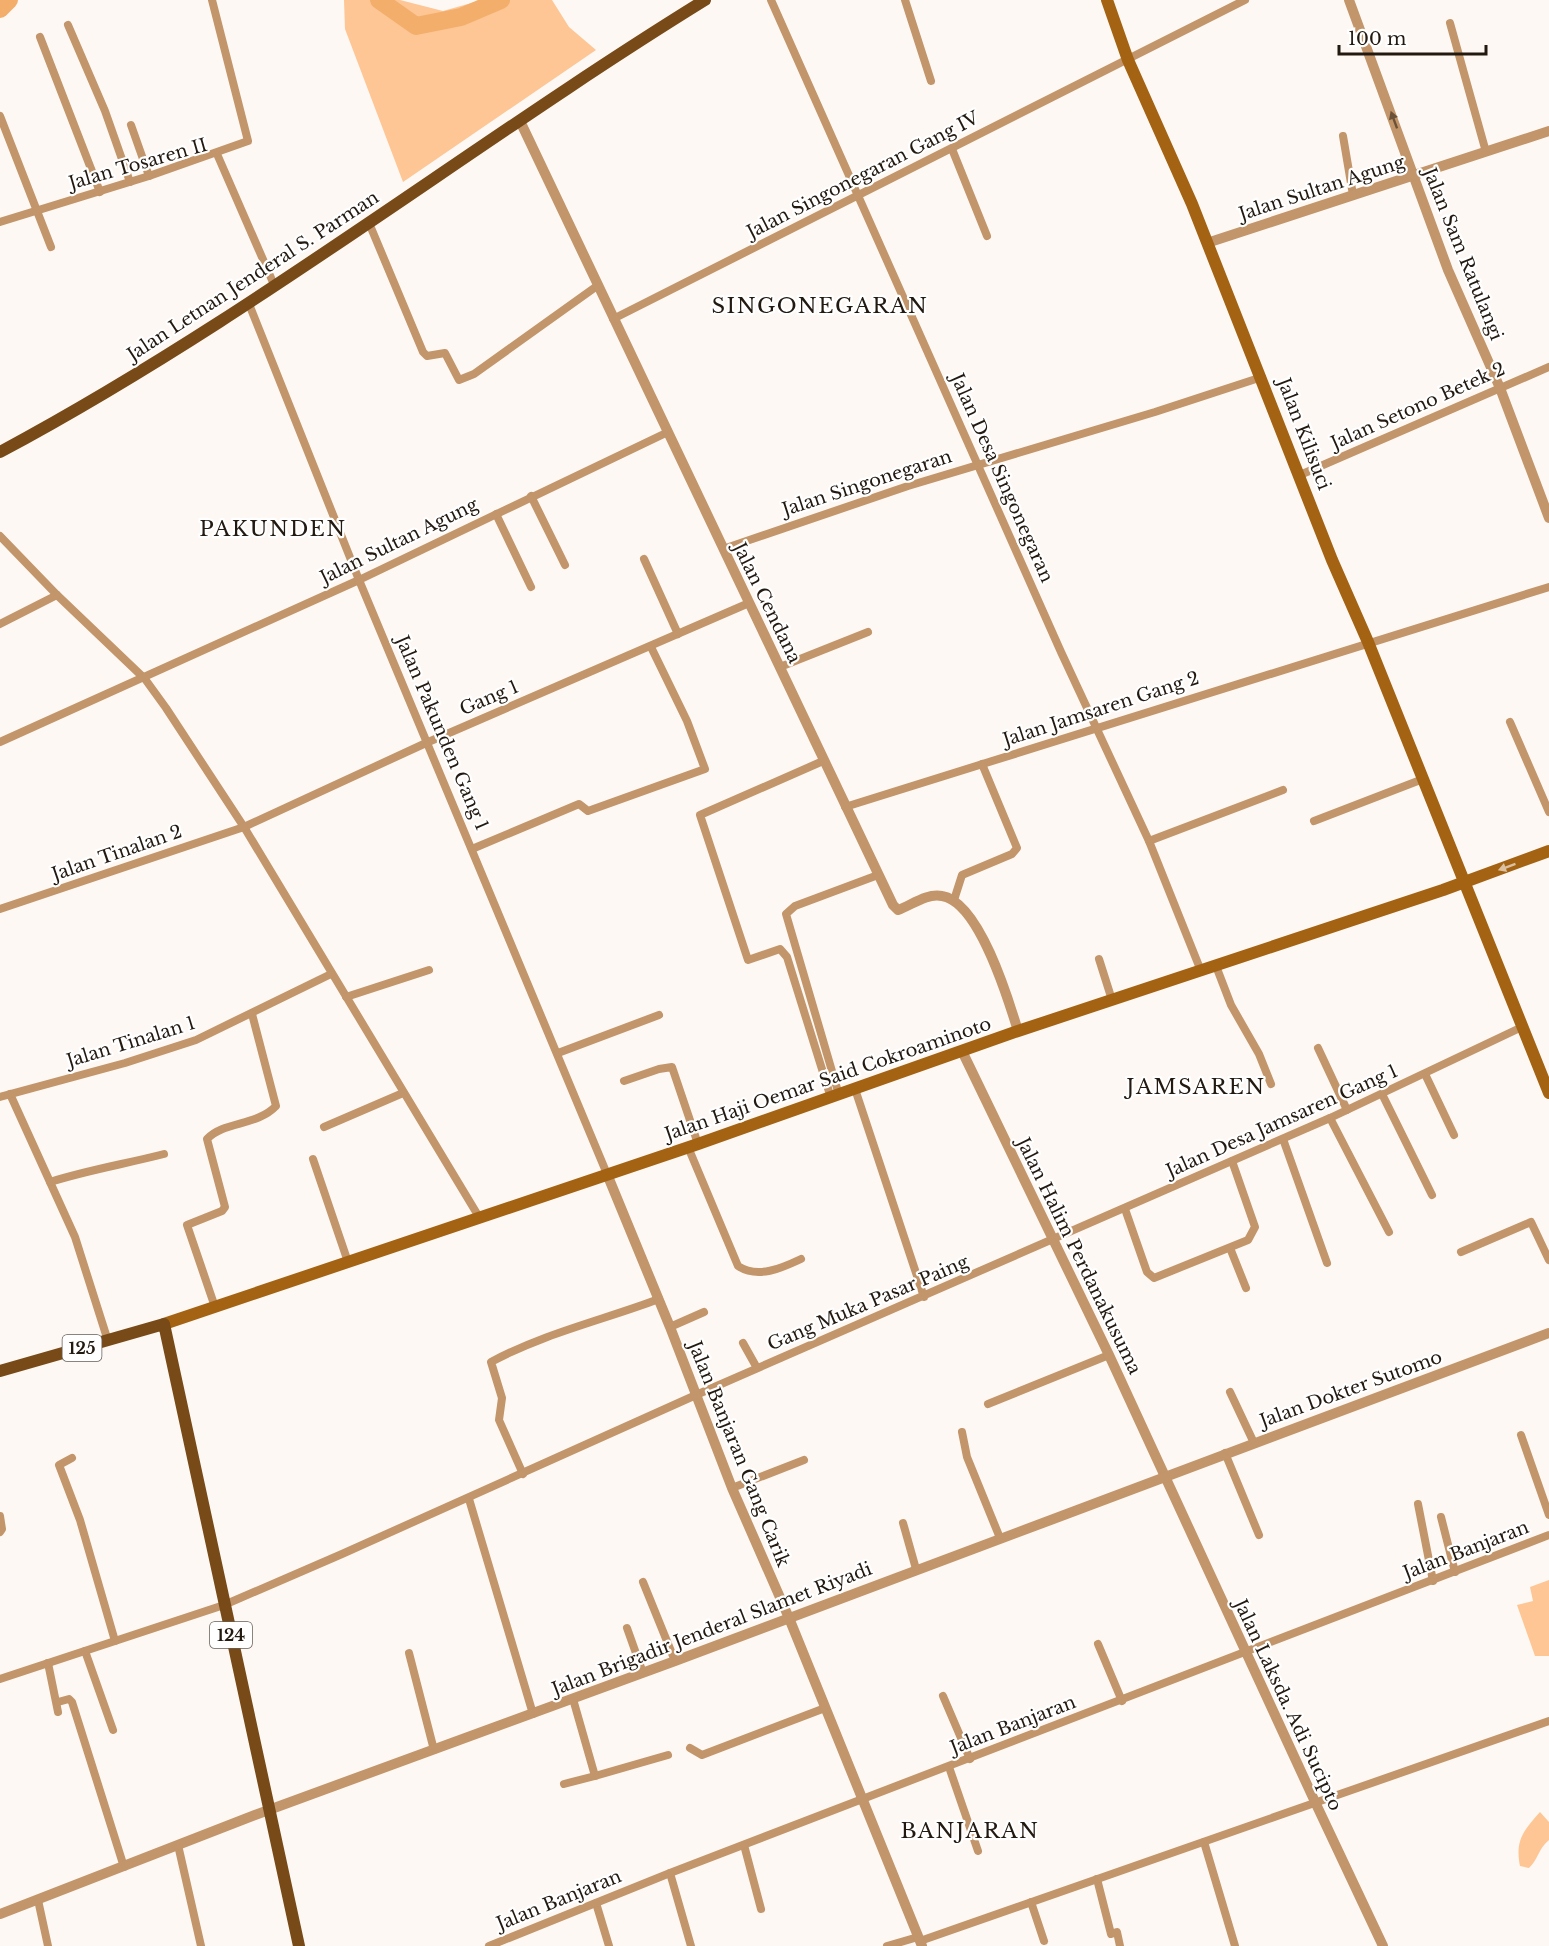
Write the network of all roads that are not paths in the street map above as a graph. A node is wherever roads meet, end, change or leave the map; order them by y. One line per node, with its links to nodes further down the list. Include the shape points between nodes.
1 (212, 0): 20 (street, via 249,138 242,145)
2 (705, 0): 14 (main road, Jalan Letnan Jenderal S. Parman)
3 (771, 0): 25 (street, Jalan Desa Singonegaran)
4 (905, 0): 12 (street)
5 (1107, 0): 11 (main road, Jalan Kilisuci)
6 (1245, 0): 11 (street, Jalan Singonegaran Gang IV)
7 (1349, 0): 21 (street, Jalan Sam Ratulangi, one-way to 7)
8 (1450, 24): 19 (street)
9 (68, 25): 23 (street)
10 (40, 37): 24 (street)
11 (1128, 60): 18 (street, Jalan Singonegaran Gang IV); 31 (main road, Jalan Kilisuci)
12 (931, 81)
13 (0, 116): 27 (street)
14 (520, 121): 29 (main road, Jalan Letnan Jenderal S. Parman); 33 (street, Jalan Cendana)
15 (131, 125): 22 (street)
16 (1549, 131): 19 (street, Jalan Sultan Agung)
17 (1342, 136): 26 (street)
18 (952, 149): 25 (street, Jalan Singonegaran Gang IV); 30 (street)
19 (1486, 152): 21 (street, Jalan Sultan Agung)
20 (217, 154): 22 (street, Jalan Tosaren II); 34 (street, Jalan Tosaren II)
21 (1414, 175): 26 (street, Jalan Sultan Agung); 39 (street, Jalan Sam Ratulangi, via 1448,270)
22 (149, 176): 23 (street, Jalan Tosaren II)
23 (130, 182): 24 (street, Jalan Tosaren II)
24 (100, 192): 27 (street, Jalan Tosaren II)
25 (858, 195): 36 (street, Jalan Singonegaran Gang IV); 42 (street, Jalan Desa Singonegaran)
26 (1353, 195): 31 (street, Jalan Sultan Agung)
27 (37, 210): 28 (street, Jalan Tosaren II); 32 (street)
28 (0, 222)
29 (369, 223): 33 (street, via 423,352 427,356 445,354 459,380 474,374); 34 (main road, Jalan Letnan Jenderal S. Parman)
30 (987, 236)
31 (1207, 243): 38 (main road, Jalan Kilisuci)
32 (51, 247)
33 (597, 286): 36 (street, Jalan Cendana)
34 (275, 287): 35 (main road, Jalan Letnan Jenderal S. Parman)
35 (249, 304): 41 (main road, Jalan Letnan Jenderal S. Parman); 51 (street, Jalan Pakunden Gang 1)
36 (614, 319): 40 (street, Jalan Cendana)
37 (1549, 367): 39 (street, Jalan Setono Betek 2)
38 (1262, 376): 42 (street, Jalan Singonegaran); 43 (main road, Jalan Kilisuci)
39 (1500, 388): 43 (street, Jalan Setono Betek 2); 46 (street, Jalan Sam Ratulangi)
40 (668, 432): 44 (street, Jalan Sultan Agung); 48 (street, Jalan Cendana)
41 (0, 452)
42 (979, 464): 48 (street, Jalan Singonegaran); 64 (street, Jalan Desa Singonegaran)
43 (1300, 475): 59 (main road, Jalan Kilisuci)
44 (531, 496): 45 (street, Jalan Sultan Agung); 50 (street)
45 (496, 513): 51 (street, Jalan Sultan Agung); 52 (street)
46 (1549, 516)
47 (0, 536): 54 (street)
48 (723, 549): 55 (street, Jalan Cendana)
49 (644, 559): 58 (street)
50 (565, 565)
51 (359, 580): 62 (street, Jalan Sultan Agung); 66 (street, Jalan Pakunden Gang 1)
52 (531, 587)
53 (1549, 587): 59 (street, Jalan Jamsaren Gang 2)
54 (57, 595): 56 (street); 62 (street)
55 (749, 603): 58 (street, Gang 1); 61 (street, Jalan Cendana)
56 (0, 624)
57 (868, 632): 61 (street)
58 (678, 634): 60 (street, Gang 1)
59 (1368, 642): 64 (street, Jalan Jamsaren Gang 2); 69 (main road, Jalan Kilisuci)
60 (651, 647): 66 (street, Gang 1); 76 (street, via 705,769 588,812 579,804)
61 (780, 667): 67 (street, Jalan Cendana)
62 (145, 679): 65 (street, Jalan Sultan Agung); 74 (street)
63 (1510, 722): 72 (street)
64 (1096, 727): 68 (street, Jalan Jamsaren Gang 2); 75 (street, Jalan Desa Singonegaran)
65 (0, 742)
66 (426, 743): 74 (street, Gang 1); 76 (street, Jalan Pakunden Gang 1)
67 (823, 761): 71 (street, Jalan Cendana); 105 (street, via 700,815 748,960 780,949 787,957)
68 (982, 764): 71 (street, Jalan Jamsaren Gang 2); 80 (street, via 1017,848 1012,854 962,875)
69 (1423, 779): 73 (street); 79 (main road, Jalan Kilisuci)
70 (1283, 790): 75 (street)
71 (845, 807): 78 (street, Jalan Cendana)
72 (1549, 812)
73 (1314, 821)
74 (244, 827): 81 (street, Jalan Tinalan 2); 86 (street)
75 (1149, 841): 85 (street, Jalan Desa Singonegaran)
76 (472, 849): 95 (street, Jalan Pakunden Gang 1)
77 (1549, 851): 79 (main road, Jalan Haji Oemar Said Cokroaminoto, one-way to 79)
78 (878, 875): 80 (street, Jalan Cendana, via 898,910 934,896); 105 (street, via 795,906 786,914)
79 (1465, 882): 83 (main road, Jalan Haji Oemar Said Cokroaminoto); 91 (main road, Jalan Kilisuci)
80 (954, 900): 92 (street, via 977,925)
81 (0, 909)
82 (1099, 959): 88 (street)
83 (1216, 966): 85 (main road, Jalan Haji Oemar Said Cokroaminoto); 98 (street)
84 (429, 970): 87 (street)
85 (1201, 971): 88 (main road, Jalan Haji Oemar Said Cokroaminoto)
86 (331, 974): 87 (street); 89 (street, Jalan Tinalan 1)
87 (346, 998): 100 (street)
88 (1112, 1000): 92 (main road, Jalan Haji Oemar Said Cokroaminoto)
89 (252, 1014): 102 (street, Jalan Tinalan 1, via 161,1053); 131 (street, via 276,1106 260,1119 217,1131 207,1139 225,1207 187,1225)
90 (659, 1015): 95 (street)
91 (1522, 1027): 96 (street, Jalan Desa Jamsaren Gang 1); 101 (main road, Jalan Kilisuci)
92 (1018, 1031): 94 (main road, Jalan Haji Oemar Said Cokroaminoto)
93 (1318, 1048): 106 (street)
94 (962, 1051): 99 (main road, Jalan Haji Oemar Said Cokroaminoto); 121 (street, Jalan Halim Perdanakusuma)
95 (558, 1053): 115 (street, Jalan Pakunden Gang 1)
96 (1425, 1074): 103 (street, Jalan Desa Jamsaren Gang 1); 109 (street)
97 (624, 1081): 111 (street, via 672,1067)
98 (1271, 1084)
99 (855, 1089): 105 (main road, Jalan Haji Oemar Said Cokroaminoto); 129 (street)
100 (403, 1093): 108 (street); 119 (street)
101 (1549, 1093)
102 (10, 1094): 104 (street, Jalan Tinalan 1); 116 (street)
103 (1382, 1094): 106 (street, Jalan Desa Jamsaren Gang 1); 117 (street)
104 (0, 1097)
105 (835, 1097): 111 (main road, Jalan Haji Oemar Said Cokroaminoto)
106 (1347, 1110): 107 (street, Jalan Desa Jamsaren Gang 1)
107 (1330, 1118): 110 (street, Jalan Desa Jamsaren Gang 1); 120 (street)
108 (324, 1127)
109 (1454, 1135)
110 (1283, 1139): 114 (street, Jalan Desa Jamsaren Gang 1); 127 (street)
111 (693, 1146): 115 (main road, Jalan Haji Oemar Said Cokroaminoto); 124 (street, via 738,1266 751,1272 768,1272)
112 (164, 1154): 116 (street)
113 (314, 1159): 126 (street)
114 (1232, 1161): 118 (street, Jalan Desa Jamsaren Gang 1); 122 (street, via 1256,1227 1248,1240)
115 (607, 1174): 119 (main road, Jalan Haji Oemar Said Cokroaminoto); 130 (street, Jalan Banjaran Gang Carik)
116 (51, 1182): 136 (street, via 75,1237)
117 (1432, 1195)
118 (1125, 1209): 121 (street, Jalan Desa Jamsaren Gang 1); 122 (street, via 1151,1277)
119 (479, 1217): 126 (main road, Jalan Haji Oemar Said Cokroaminoto)
120 (1389, 1232)
121 (1054, 1241): 129 (street, Gang Muka Pasar Paing); 138 (street, Jalan Halim Perdanakusuma)
122 (1230, 1248): 128 (street)
123 (1461, 1252): 125 (street, via 1531,1222)
124 (801, 1259)
125 (1549, 1260)
126 (348, 1262): 131 (main road, Jalan Haji Oemar Said Cokroaminoto)
127 (1327, 1263)
128 (1246, 1288)
129 (924, 1297): 139 (street, Gang Muka Pasar Paing)
130 (659, 1299): 134 (street, Jalan Banjaran Gang Carik); 150 (street, via 603,1320 555,1332 491,1362 502,1398 499,1420)
131 (209, 1309): 133 (main road, Jalan Haji Oemar Said Cokroaminoto)
132 (704, 1312): 134 (street)
133 (164, 1324): 136 (main road, 125); 167 (main road, 124)
134 (670, 1327): 142 (street, Jalan Banjaran Gang Carik)
135 (1549, 1333): 146 (street, Jalan Dokter Sutomo)
136 (108, 1341): 140 (main road, 125)
137 (743, 1343): 139 (street)
138 (1109, 1355): 143 (street); 151 (street, Jalan Halim Perdanakusuma)
139 (757, 1368): 142 (street, Gang Muka Pasar Paing)
140 (0, 1371)
141 (1230, 1392): 146 (street)
142 (696, 1395): 150 (street, Gang Muka Pasar Paing); 152 (street, Jalan Banjaran Gang Carik)
143 (988, 1404)
144 (962, 1432): 162 (street, via 967,1457)
145 (1521, 1435): 155 (street)
146 (1254, 1443): 147 (street, Jalan Dokter Sutomo)
147 (1226, 1454): 151 (street, Jalan Dokter Sutomo); 160 (street)
148 (72, 1458): 170 (street, via 59,1465 80,1520)
149 (804, 1460): 152 (street)
150 (523, 1474): 153 (street, Gang Muka Pasar Paing)
151 (1165, 1476): 162 (street, Jalan Brigadir Jenderal Slamet Riyadi); 173 (street, Jalan Laksda. Adi Sucipto)
152 (732, 1488): 168 (street, Jalan Banjaran Gang Carik)
153 (470, 1499): 167 (street, Gang Muka Pasar Paing); 185 (street)
154 (1418, 1504): 165 (street)
155 (1549, 1515)
156 (0, 1516): 159 (street)
157 (1441, 1517): 164 (street)
158 (903, 1523): 163 (street)
159 (0, 1532)
160 (1259, 1535)
161 (1549, 1535): 164 (street, Jalan Banjaran)
162 (1000, 1538): 163 (street, Jalan Brigadir Jenderal Slamet Riyadi)
163 (916, 1569): 168 (street, Jalan Brigadir Jenderal Slamet Riyadi)
164 (1455, 1572): 165 (street, Jalan Banjaran)
165 (1432, 1581): 173 (street, Jalan Banjaran)
166 (643, 1582): 175 (street)
167 (224, 1605): 170 (street, Gang Muka Pasar Paing); 197 (main road, 124)
168 (789, 1618): 175 (street, Jalan Brigadir Jenderal Slamet Riyadi); 183 (street, Jalan Banjaran Gang Carik)
169 (627, 1628): 177 (street)
170 (115, 1641): 172 (street, Gang Muka Pasar Paing)
171 (1098, 1644): 181 (street)
172 (85, 1651): 176 (street, Gang Muka Pasar Paing); 187 (street)
173 (1247, 1652): 181 (street, Jalan Banjaran); 196 (street, Jalan Laksda. Adi Sucipto)
174 (409, 1653): 189 (street)
175 (675, 1661): 177 (street, Jalan Brigadir Jenderal Slamet Riyadi)
176 (48, 1663): 178 (street, Gang Muka Pasar Paing); 182 (street)
177 (643, 1673): 180 (street, Jalan Brigadir Jenderal Slamet Riyadi)
178 (0, 1679)
179 (943, 1696): 191 (street)
180 (573, 1699): 185 (street, Jalan Brigadir Jenderal Slamet Riyadi); 193 (street)
181 (1122, 1701): 191 (street, Jalan Banjaran)
182 (58, 1702): 184 (street); 202 (street, via 72,1702)
183 (825, 1708): 188 (street, via 702,1755); 195 (street, Jalan Banjaran Gang Carik)
184 (58, 1712)
185 (533, 1714): 189 (street, Jalan Brigadir Jenderal Slamet Riyadi)
186 (1549, 1721): 196 (street)
187 (113, 1730)
188 (690, 1748)
189 (434, 1750): 197 (street, Jalan Brigadir Jenderal Slamet Riyadi)
190 (668, 1755): 193 (street)
191 (970, 1759): 192 (street, Jalan Banjaran)
192 (949, 1767): 195 (street, Jalan Banjaran); 201 (street)
193 (595, 1776): 194 (street)
194 (564, 1784)
195 (863, 1800): 200 (street, Jalan Banjaran); 210 (street, Jalan Banjaran Gang Carik)
196 (1316, 1804): 198 (street); 222 (street, Jalan Laksda. Adi Sucipto)
197 (270, 1810): 199 (street, Jalan Brigadir Jenderal Slamet Riyadi); 215 (main road, 124)
198 (1204, 1842): 204 (street); 221 (street)
199 (178, 1845): 202 (street, Jalan Brigadir Jenderal Slamet Riyadi); 214 (street)
200 (744, 1845): 203 (street, Jalan Banjaran); 208 (street)
201 (978, 1851)
202 (124, 1867): 205 (street, Jalan Brigadir Jenderal Slamet Riyadi)
203 (670, 1873): 207 (street, Jalan Banjaran); 218 (street)
204 (1097, 1879): 206 (street); 220 (street, via 1111,1934 1117,1932)
205 (38, 1900): 209 (street, Jalan Brigadir Jenderal Slamet Riyadi); 213 (street)
206 (1031, 1902): 210 (street); 211 (street)
207 (596, 1903): 212 (street, Jalan Banjaran); 217 (street)
208 (761, 1909)
209 (0, 1914)
210 (920, 1941): 219 (street)
211 (1044, 1941)
212 (503, 1943): 216 (street, Jalan Banjaran)
213 (48, 1946)
214 (201, 1946)
215 (299, 1946)
216 (489, 1946)
217 (609, 1946)
218 (692, 1946)
219 (887, 1946)
220 (1120, 1946)
221 (1235, 1946)
222 (1383, 1946)

